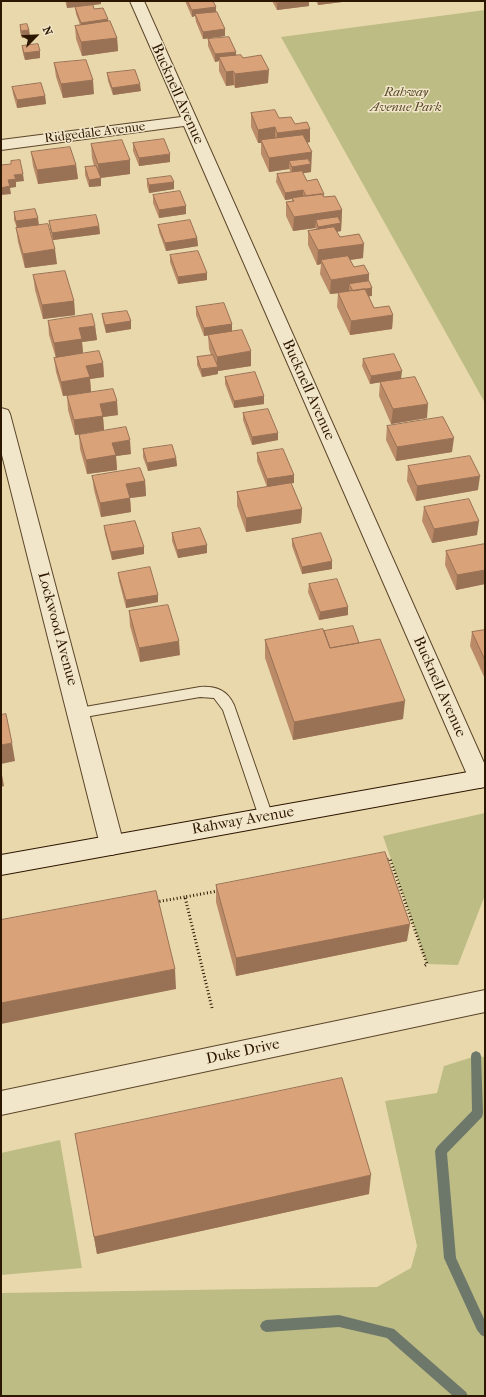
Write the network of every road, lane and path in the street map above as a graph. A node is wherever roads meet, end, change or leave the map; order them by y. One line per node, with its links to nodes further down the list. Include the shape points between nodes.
1 (137, 1): 2 (street, Bucknell Avenue)
2 (190, 121): 3 (street, Ridgedale Avenue); 6 (street, Bucknell Avenue)
3 (1, 145)
4 (1, 414): 5 (street, Lockwood Avenue)
5 (78, 713): 7 (lane, via 200,692 210,691 218,694 226,699); 8 (street, Lockwood Avenue)
6 (482, 779): 7 (street, Rahway Avenue)
7 (266, 817): 8 (street, Rahway Avenue)
8 (112, 845): 10 (street, Rahway Avenue)
9 (382, 861): 14 (path, via 390,859 427,964)
10 (1, 865)
11 (223, 890): 12 (path)
12 (185, 897): 13 (path); 16 (path)
13 (154, 903)
14 (424, 966)
15 (485, 1001): 17 (street, Duke Drive)
16 (212, 1008)
17 (1, 1103)

